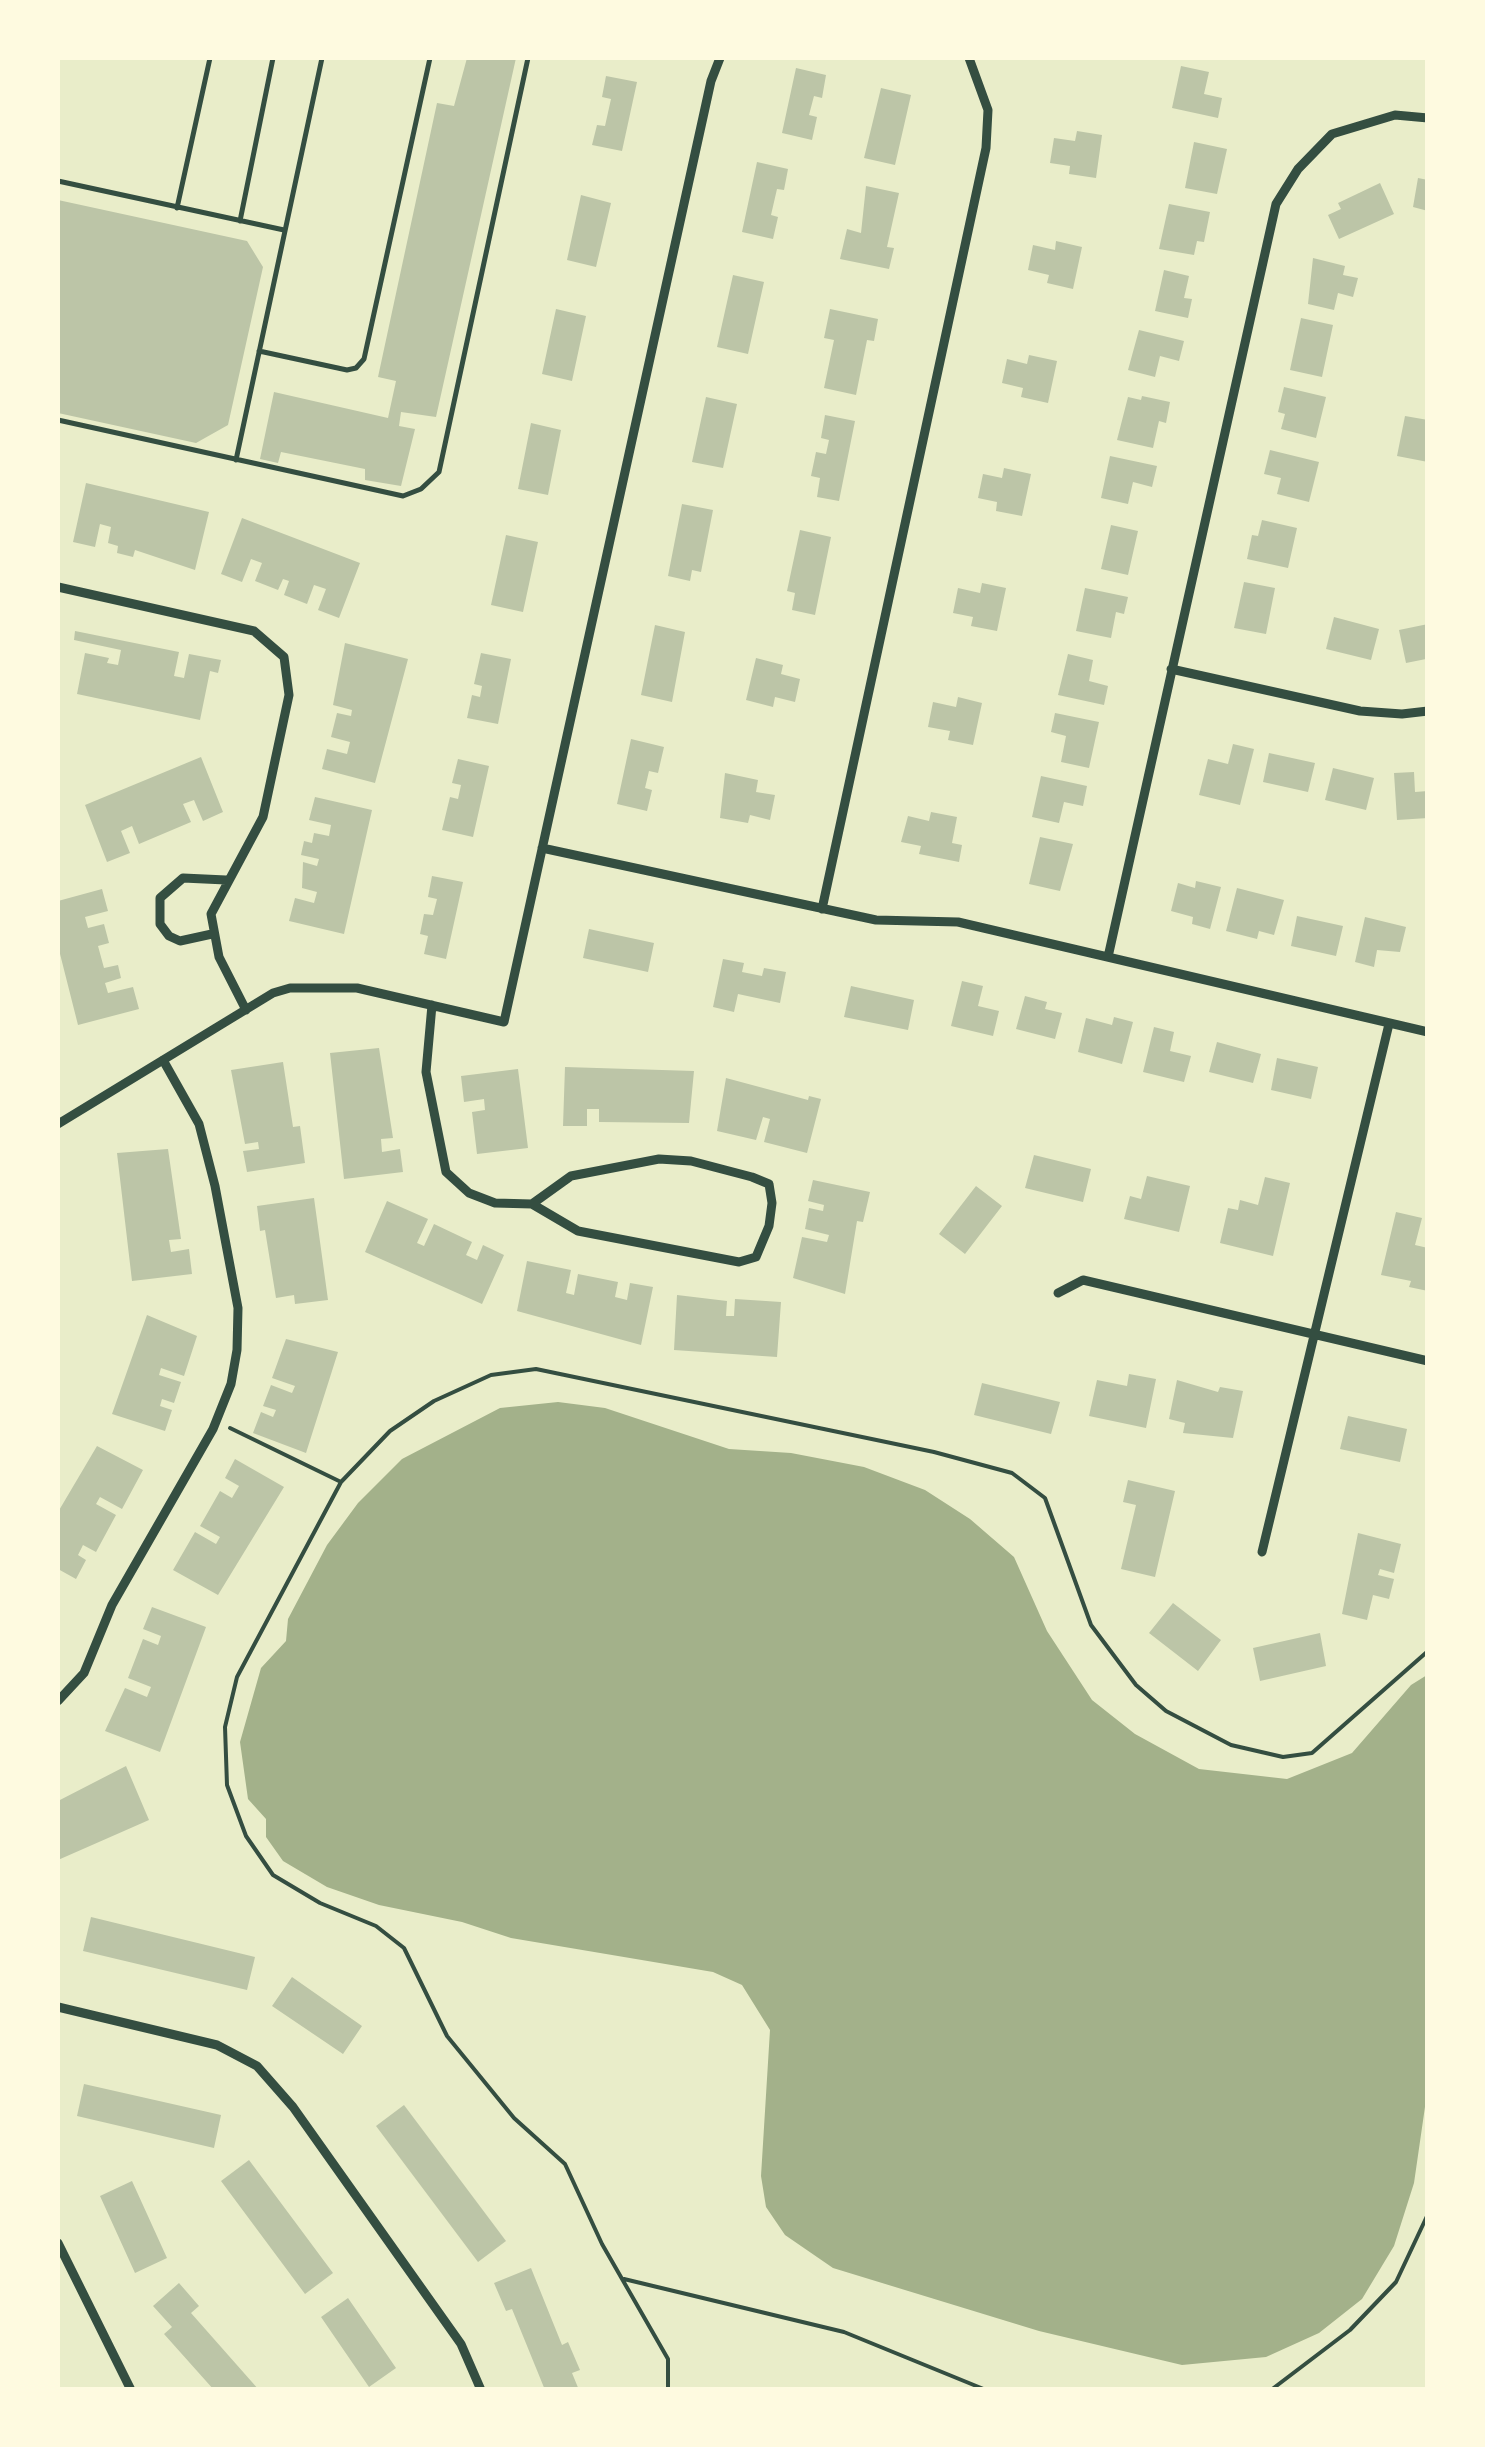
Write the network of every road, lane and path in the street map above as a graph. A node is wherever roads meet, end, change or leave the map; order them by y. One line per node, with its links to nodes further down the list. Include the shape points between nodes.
1 (210, 58): 10 (lane)
2 (273, 58): 11 (lane)
3 (322, 58): 12 (lane)
4 (430, 58): 13 (lane, via 364,359 346,370)
5 (528, 58): 15 (lane, via 439,472 404,496)
6 (720, 58): 19 (street)
7 (968, 58): 21 (street, via 988,110 986,148)
8 (1428, 118): 17 (street, via 1395,115 1332,134 1276,204)
9 (58, 181): 10 (lane)
10 (177, 208): 11 (lane)
11 (240, 221): 12 (lane)
12 (285, 230): 13 (lane)
13 (259, 350): 15 (lane)
14 (58, 420): 15 (lane)
15 (236, 460)
16 (58, 586): 20 (street, via 254,631 284,657 289,695 263,817)
17 (1171, 670): 18 (street, via 1360,711); 23 (street)
18 (1428, 710)
19 (542, 848): 21 (street); 24 (street, via 504,1022)
20 (226, 880): 22 (street, via 211,914); 22 (street, via 182,878 160,898 160,924 169,936 180,941)
21 (822, 908): 23 (street, via 876,920 958,922)
22 (212, 934): 25 (street)
23 (1108, 957): 26 (street)
24 (432, 1005): 25 (street, via 329,984 273,993); 30 (street, via 426,1072 446,1172 483,1199)
25 (246, 1010): 28 (street)
26 (1389, 1024): 27 (street); 32 (street)
27 (1428, 1032)
28 (163, 1060): 29 (street); 34 (street, via 198,1124 235,1282 237,1350)
29 (58, 1124)
30 (532, 1204): 30 (street, via 571,1176 659,1159 714,1166 769,1184 770,1226 756,1257 739,1262 578,1230)
31 (1058, 1294): 32 (street, via 1083,1280)
32 (1314, 1335): 33 (street); 36 (street)
33 (1428, 1361)
34 (216, 1422): 35 (path); 38 (street, via 112,1605 84,1673)
35 (342, 1482): 37 (path, via 390,1431 434,1402 490,1375 550,1371 1012,1473 1046,1498 1066,1543 1076,1590 1108,1652 1166,1711 1231,1745 1283,1757 1312,1752); 42 (path, via 237,1677 225,1727 227,1785 246,1836 273,1876 376,1926 404,1948 447,2036 514,2118 565,2164)
36 (1262, 1552)
37 (1428, 1650)
38 (58, 1701)
39 (58, 2007): 44 (street, via 218,2045 257,2066 461,2344)
40 (1428, 2214): 47 (path, via 1396,2282 1350,2330)
41 (58, 2243): 43 (street)
42 (624, 2279): 45 (path, via 668,2359); 46 (path, via 844,2332)
43 (131, 2390)
44 (480, 2390)
45 (668, 2390)
46 (986, 2390)
47 (1270, 2390)

